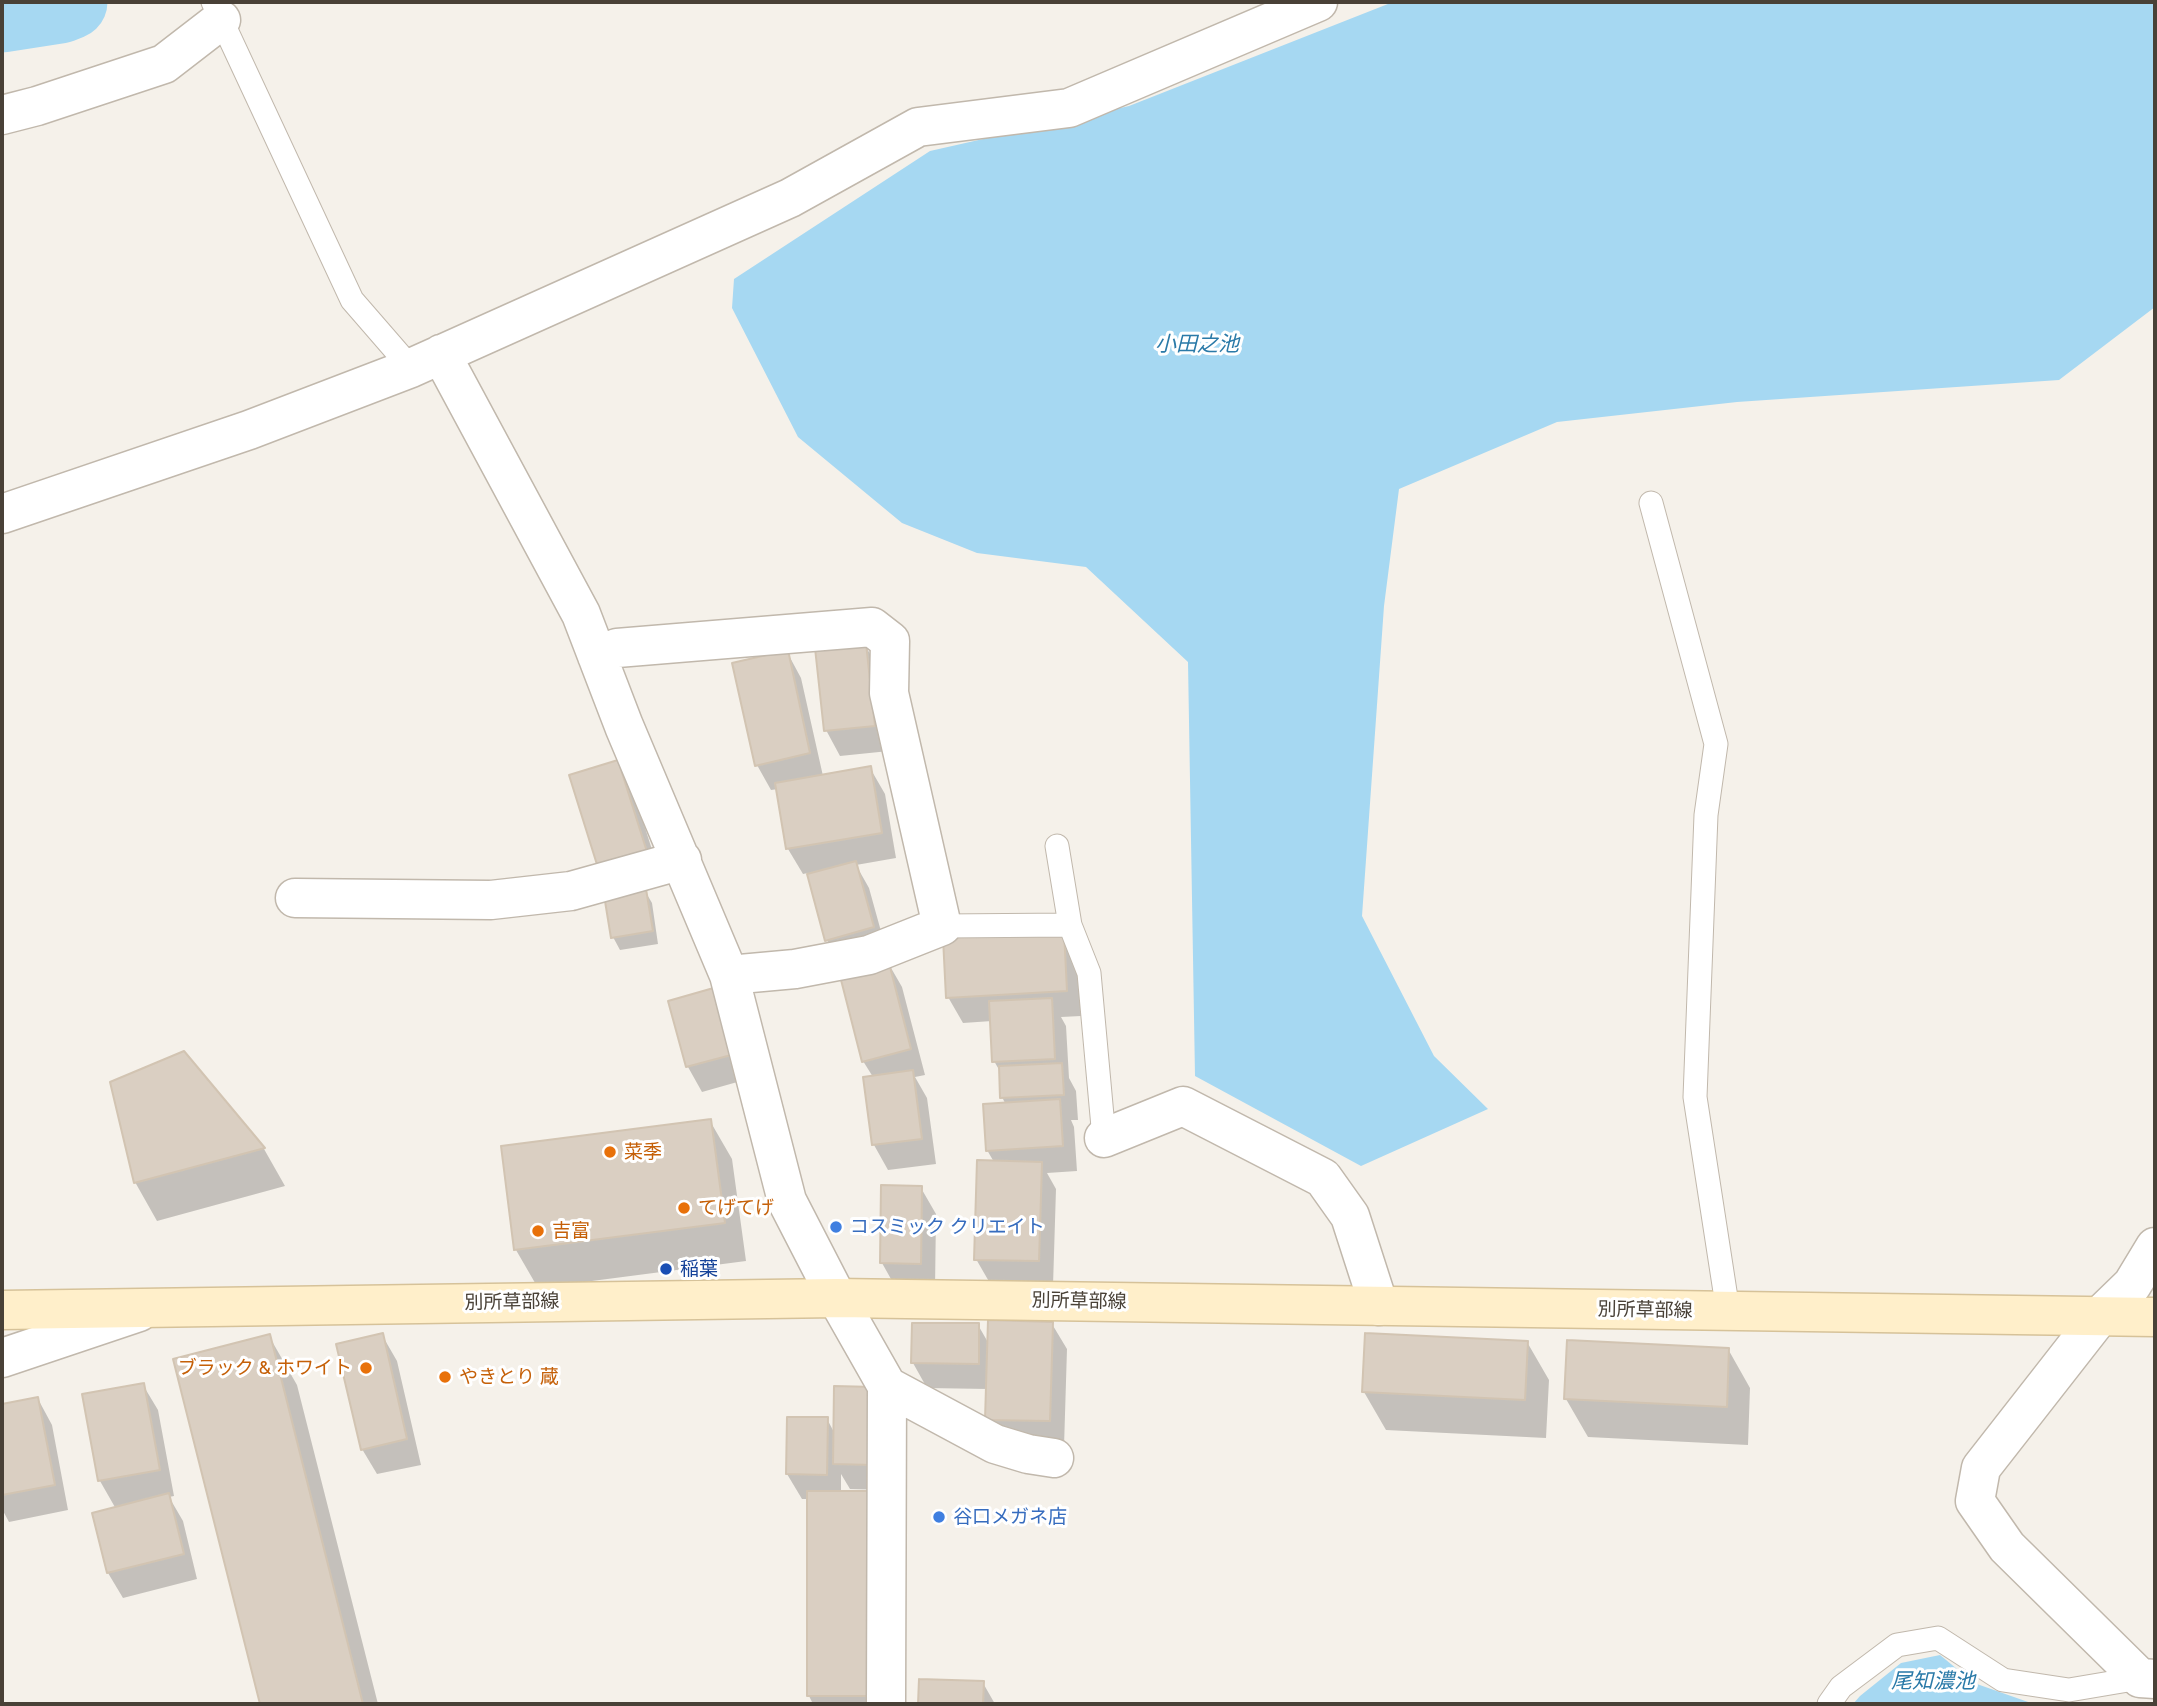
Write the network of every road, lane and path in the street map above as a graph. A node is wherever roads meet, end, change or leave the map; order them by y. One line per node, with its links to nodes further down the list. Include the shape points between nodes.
1 (1318, 2): 4 (street, via 1069,108 918,127 790,198)
2 (217, 11): 3 (street, via 164,64); 4 (lane, via 352,300)
3 (2, 114)
4 (426, 361): 6 (street, via 248,430); 7 (street, via 581,614)
5 (1651, 503): 20 (lane, via 1716,744 1706,815 1695,1097)
6 (2, 514)
7 (597, 656): 9 (street); 12 (street, via 617,648 872,627 890,641 889,693)
8 (1058, 846): 11 (lane)
9 (682, 860): 10 (street, via 571,891 491,900); 13 (street)
10 (295, 898)
11 (1070, 925): 12 (lane); 14 (lane, via 1089,974)
12 (942, 926): 13 (street, via 869,955)
13 (729, 975): 16 (street, via 787,1200)
14 (1104, 1138): 17 (street, via 1183,1106 1323,1178 1350,1216)
15 (2155, 1247): 21 (street, via 2132,1285)
16 (837, 1298): 17 (main road, 別所草部線); 18 (main road, 別所草部線); 24 (street)
17 (1379, 1306): 20 (main road, 別所草部線)
18 (151, 1308): 19 (main road, 別所草部線); 23 (street)
19 (2, 1310)
20 (1728, 1311): 21 (main road, 別所草部線)
21 (2099, 1317): 22 (main road, 別所草部線); 26 (street, via 1982,1468 1975,1501 2007,1547)
22 (2155, 1317)
23 (2, 1358)
24 (887, 1386): 25 (street, via 995,1444); 27 (street)
25 (1054, 1458)
26 (2147, 1678): 28 (lane, via 2069,1690 2003,1680 1938,1638 1897,1645 1841,1687)
27 (886, 1704)
28 (1829, 1704)

